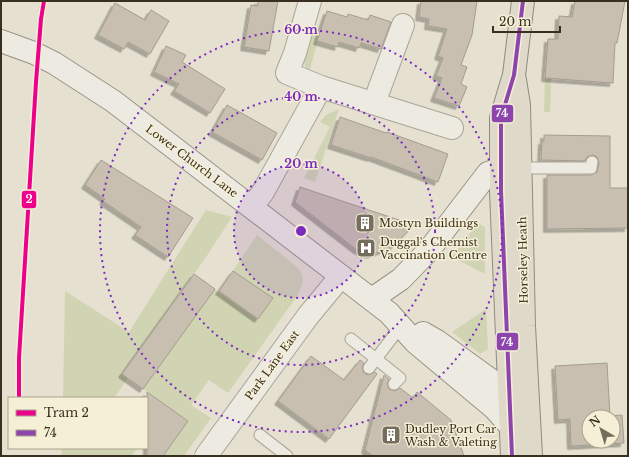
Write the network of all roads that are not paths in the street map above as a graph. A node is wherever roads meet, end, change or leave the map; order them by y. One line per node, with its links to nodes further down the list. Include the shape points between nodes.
1 (310, 1): 6 (main road, via 288,72)
2 (523, 1): 5 (highway, Horseley Heath)
3 (403, 26): 7 (main road)
4 (1, 43): 11 (main road, Lower Church Lane, via 28,50 54,63 113,101)
5 (514, 75): 10 (highway, Horseley Heath, via 519,105); 10 (highway, Horseley Heath, via 501,118)
6 (321, 87): 7 (main road); 11 (main road, via 263,192)
7 (374, 103): 8 (main road)
8 (452, 128)
9 (592, 162): 10 (lane, via 591,168)
10 (510, 169): 13 (main road, via 488,174 429,250 401,279); 18 (highway, Horseley Heath); 19 (highway, Horseley Heath, via 524,326)
11 (252, 207): 12 (main road, Lower Church Lane)
12 (341, 276): 13 (main road, Lower Church Lane); 21 (main road, Park Lane East, via 308,316)
13 (372, 299): 14 (main road)
14 (395, 320): 16 (lane); 18 (main road, via 437,341); 19 (main road, via 415,342 494,408)
15 (351, 339): 16 (lane)
16 (373, 363): 17 (lane, via 400,378)
17 (394, 384)
18 (509, 393): 19 (main road, via 518,398)
19 (523, 423): 23 (highway); 24 (highway)
20 (260, 435): 22 (lane)
21 (206, 456)
22 (287, 456)
23 (512, 456)
24 (531, 456)

